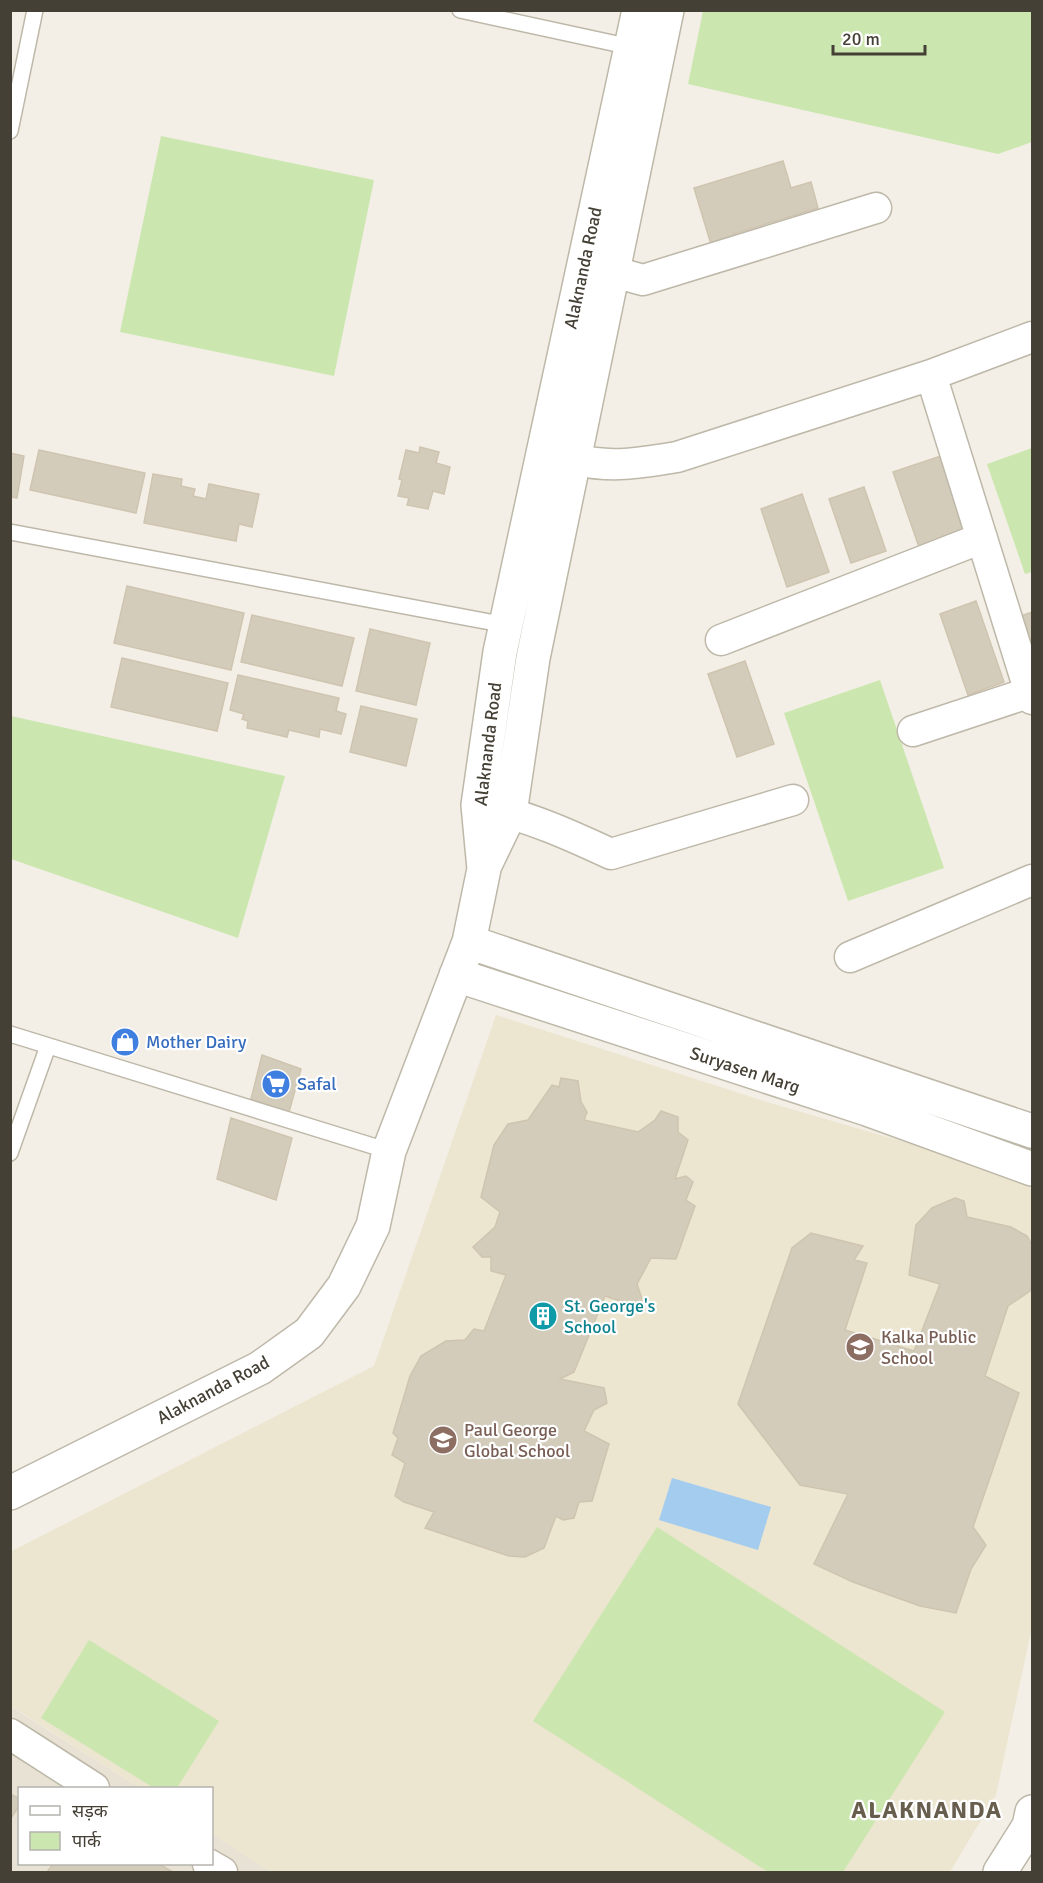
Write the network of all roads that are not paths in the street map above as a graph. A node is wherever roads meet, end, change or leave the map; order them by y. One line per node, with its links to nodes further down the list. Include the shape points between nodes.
1 (35, 10): 6 (lane)
2 (460, 10): 5 (lane)
3 (639, 10): 5 (street, Alaknanda Road)
4 (668, 10): 8 (street)
5 (631, 47): 8 (street, Alaknanda Road)
6 (10, 131)
7 (876, 208): 8 (street, via 644,280)
8 (598, 267): 11 (street); 14 (street, Alaknanda Road)
9 (1032, 337): 10 (street)
10 (931, 375): 11 (street, via 678,457 602,465); 13 (street)
11 (576, 460): 20 (street, via 533,658)
12 (10, 532): 14 (lane)
13 (982, 538): 15 (street); 16 (street)
14 (506, 625): 19 (street, Alaknanda Road)
15 (721, 640)
16 (1031, 695): 17 (street)
17 (913, 731)
18 (793, 800): 20 (street, via 611,854)
19 (478, 805): 20 (street); 21 (street, Alaknanda Road)
20 (510, 813): 21 (street)
21 (484, 869): 23 (street, Alaknanda Road)
22 (1032, 880): 24 (street)
23 (469, 942): 25 (street, Alaknanda Road); 28 (street, Suryasen Marg)
24 (850, 957)
25 (456, 975): 29 (street, Alaknanda Road); 31 (street, Suryasen Marg, via 867,1109)
26 (10, 1034): 27 (lane)
27 (48, 1046): 29 (lane); 30 (lane)
28 (1032, 1131)
29 (389, 1151): 32 (street, Alaknanda Road, via 373,1226 344,1286 309,1333 260,1368)
30 (10, 1153)
31 (1032, 1169)
32 (10, 1493)
33 (10, 1734): 34 (street)
34 (92, 1787)
35 (1031, 1822): 36 (street)
36 (1000, 1872)

